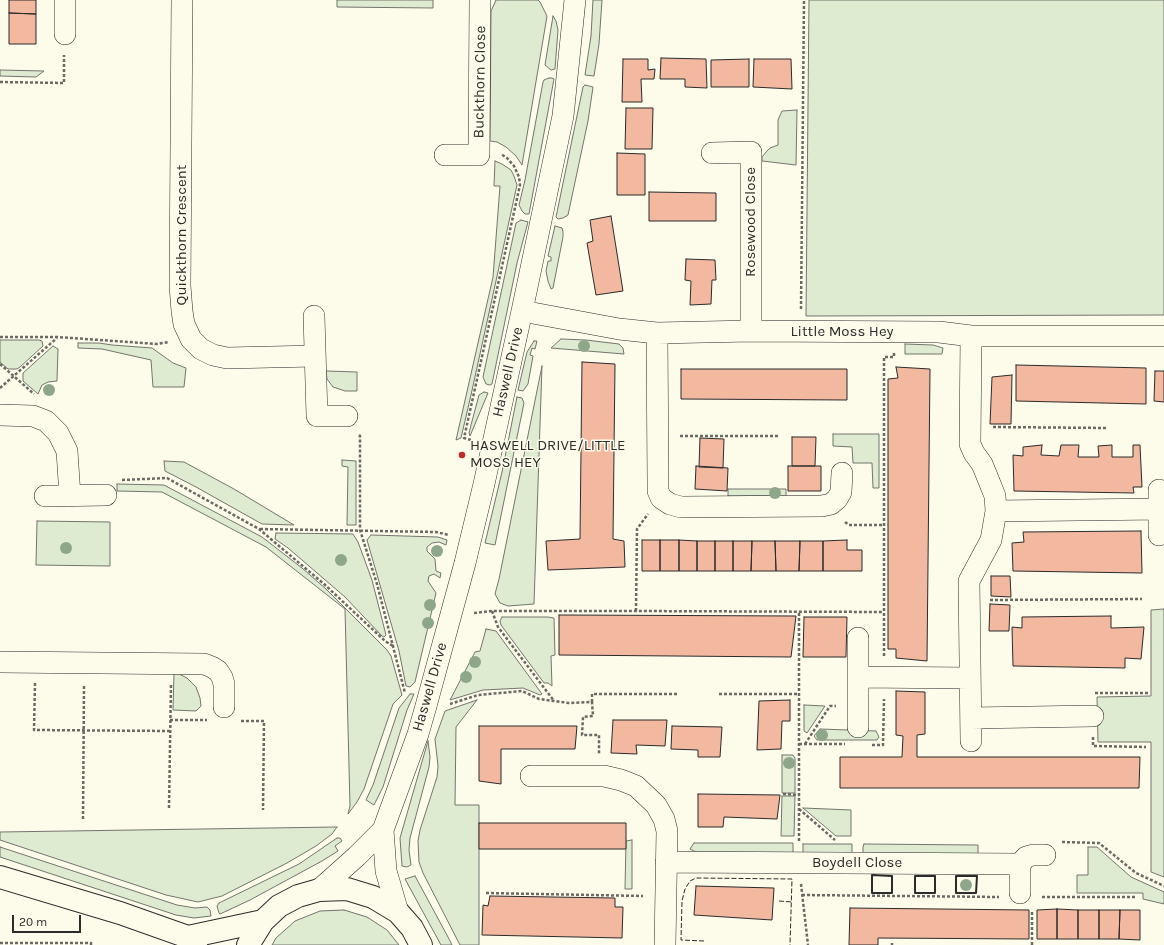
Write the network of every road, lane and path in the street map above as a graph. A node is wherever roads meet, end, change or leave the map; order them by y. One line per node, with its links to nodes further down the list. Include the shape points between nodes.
1 (65, 0): 6 (street)
2 (182, 0): 21 (street, Quickthorn Crescent, via 180,286 184,324)
3 (480, 0): 8 (street, Buckthorn Close)
4 (575, 0): 11 (street, Haswell Drive, via 563,116)
5 (804, 0): 14 (path)
6 (65, 34): 7 (path, via 64,83)
7 (0, 82)
8 (479, 150): 10 (street, Buckthorn Close, via 479,155); 33 (path, via 498,152 507,158 514,166 520,185 464,438)
9 (712, 153): 13 (street, Rosewood Close, via 751,152)
10 (445, 155)
11 (522, 311): 16 (street, Little Moss Hey, via 619,329); 33 (street, Haswell Drive)
12 (314, 316): 22 (street)
13 (750, 331): 14 (street, Little Moss Hey); 16 (street, Little Moss Hey)
14 (800, 331): 15 (street, Little Moss Hey)
15 (894, 332): 17 (street, Little Moss Hey, via 940,332); 41 (path, via 894,357 884,357)
16 (657, 333): 31 (street)
17 (970, 336): 18 (street, Little Moss Hey); 29 (street)
18 (1164, 336)
19 (0, 337): 20 (path)
20 (57, 337): 21 (path, via 157,344); 24 (path)
21 (191, 338): 22 (street, Quickthorn Crescent, via 201,349 227,358)
22 (315, 356): 28 (street, via 317,416)
23 (0, 364): 24 (path)
24 (14, 376): 25 (path); 27 (path, via 35,395)
25 (0, 388)
26 (0, 416): 27 (street)
27 (33, 416): 36 (street, via 46,421 58,433 67,451)
28 (347, 416): 43 (path, via 360,436)
29 (970, 427): 30 (path); 40 (street, via 970,444 990,481)
30 (1108, 428)
31 (657, 436): 32 (path); 38 (street, via 658,491)
32 (778, 436)
33 (492, 444): 52 (street, Haswell Drive, via 472,534)
34 (842, 473): 39 (street, via 841,492 831,504)
35 (45, 496): 36 (street)
36 (70, 496): 37 (street)
37 (106, 496): 42 (path, via 112,480 167,478)
38 (661, 498): 39 (street, via 681,507); 49 (path, via 637,529)
39 (822, 506): 41 (path, via 849,525)
40 (996, 510): 44 (street, via 1160,499); 47 (street, via 991,540 969,581)
41 (883, 525): 51 (path)
42 (259, 529): 43 (path); 54 (path)
43 (360, 530): 45 (path, via 436,532 450,535); 54 (path)
44 (1159, 535)
45 (452, 538)
46 (1142, 599): 47 (path)
47 (969, 601): 61 (street)
48 (492, 611): 49 (path); 52 (path); 66 (path, via 498,627)
49 (636, 611): 50 (path)
50 (799, 612): 51 (path); 64 (path)
51 (884, 612): 60 (path)
52 (450, 615): 68 (street, Haswell Drive)
53 (858, 638): 59 (street)
54 (393, 646): 65 (path)
55 (0, 662): 56 (street)
56 (35, 663): 57 (street); 74 (path, via 34,730)
57 (84, 663): 58 (street); 74 (path)
58 (172, 664): 70 (street, via 204,664 218,671 224,684); 73 (path)
59 (858, 677): 60 (street); 69 (street)
60 (884, 677): 61 (street); 76 (path, via 883,745)
61 (970, 678): 72 (street)
62 (678, 694): 67 (path, via 592,694)
63 (719, 694): 64 (path)
64 (799, 694): 78 (path)
65 (406, 696)
66 (554, 701): 67 (path); 68 (path, via 539,699 522,691 478,695 441,707)
67 (592, 702): 81 (path, via 593,716 583,716 582,735 598,735)
68 (426, 706): 88 (street, Haswell Drive)
69 (858, 706): 76 (street); 79 (path, via 830,706)
70 (224, 714): 73 (path); 86 (path, via 264,721)
71 (1092, 716): 72 (street)
72 (971, 718): 77 (street)
73 (170, 720): 75 (path)
74 (84, 731): 75 (path); 87 (path)
75 (170, 731): 84 (path)
76 (859, 739): 79 (path)
77 (971, 741)
78 (799, 744): 79 (path); 83 (path)
79 (805, 744)
80 (531, 776): 81 (street)
81 (599, 776): 91 (street, via 636,786 656,805 667,831)
82 (782, 794): 83 (path)
83 (799, 795): 85 (path)
84 (169, 808)
85 (799, 808): 89 (path); 92 (path)
86 (263, 810)
87 (83, 819)
88 (383, 830): 96 (street, Haswell Drive); 102 (street, Haswell Drive, via 386,871)
89 (835, 840)
90 (1045, 855): 93 (street, Boydell Close, via 1033,855); 95 (path, via 1058,842 1099,843 1136,873)
91 (666, 862): 92 (street, Boydell Close); 99 (street)
92 (798, 863): 93 (street, Boydell Close); 98 (path)
93 (1020, 864): 100 (street)
94 (0, 876): 104 (street, via 120,913)
95 (1164, 886)
96 (319, 890): 102 (street, via 347,889 374,897); 103 (street, via 298,896 279,906)
97 (486, 892): 99 (path)
98 (802, 895): 100 (path); 110 (path)
99 (666, 896): 109 (street)
100 (1024, 896): 101 (path); 111 (path)
101 (1137, 897)
102 (398, 912): 108 (street, via 412,928)
103 (263, 921): 104 (street); 107 (street)
104 (192, 941)
105 (0, 943): 106 (path)
106 (91, 945)
107 (248, 945)
108 (421, 945)
109 (665, 945)
110 (808, 945)
111 (1032, 945)

